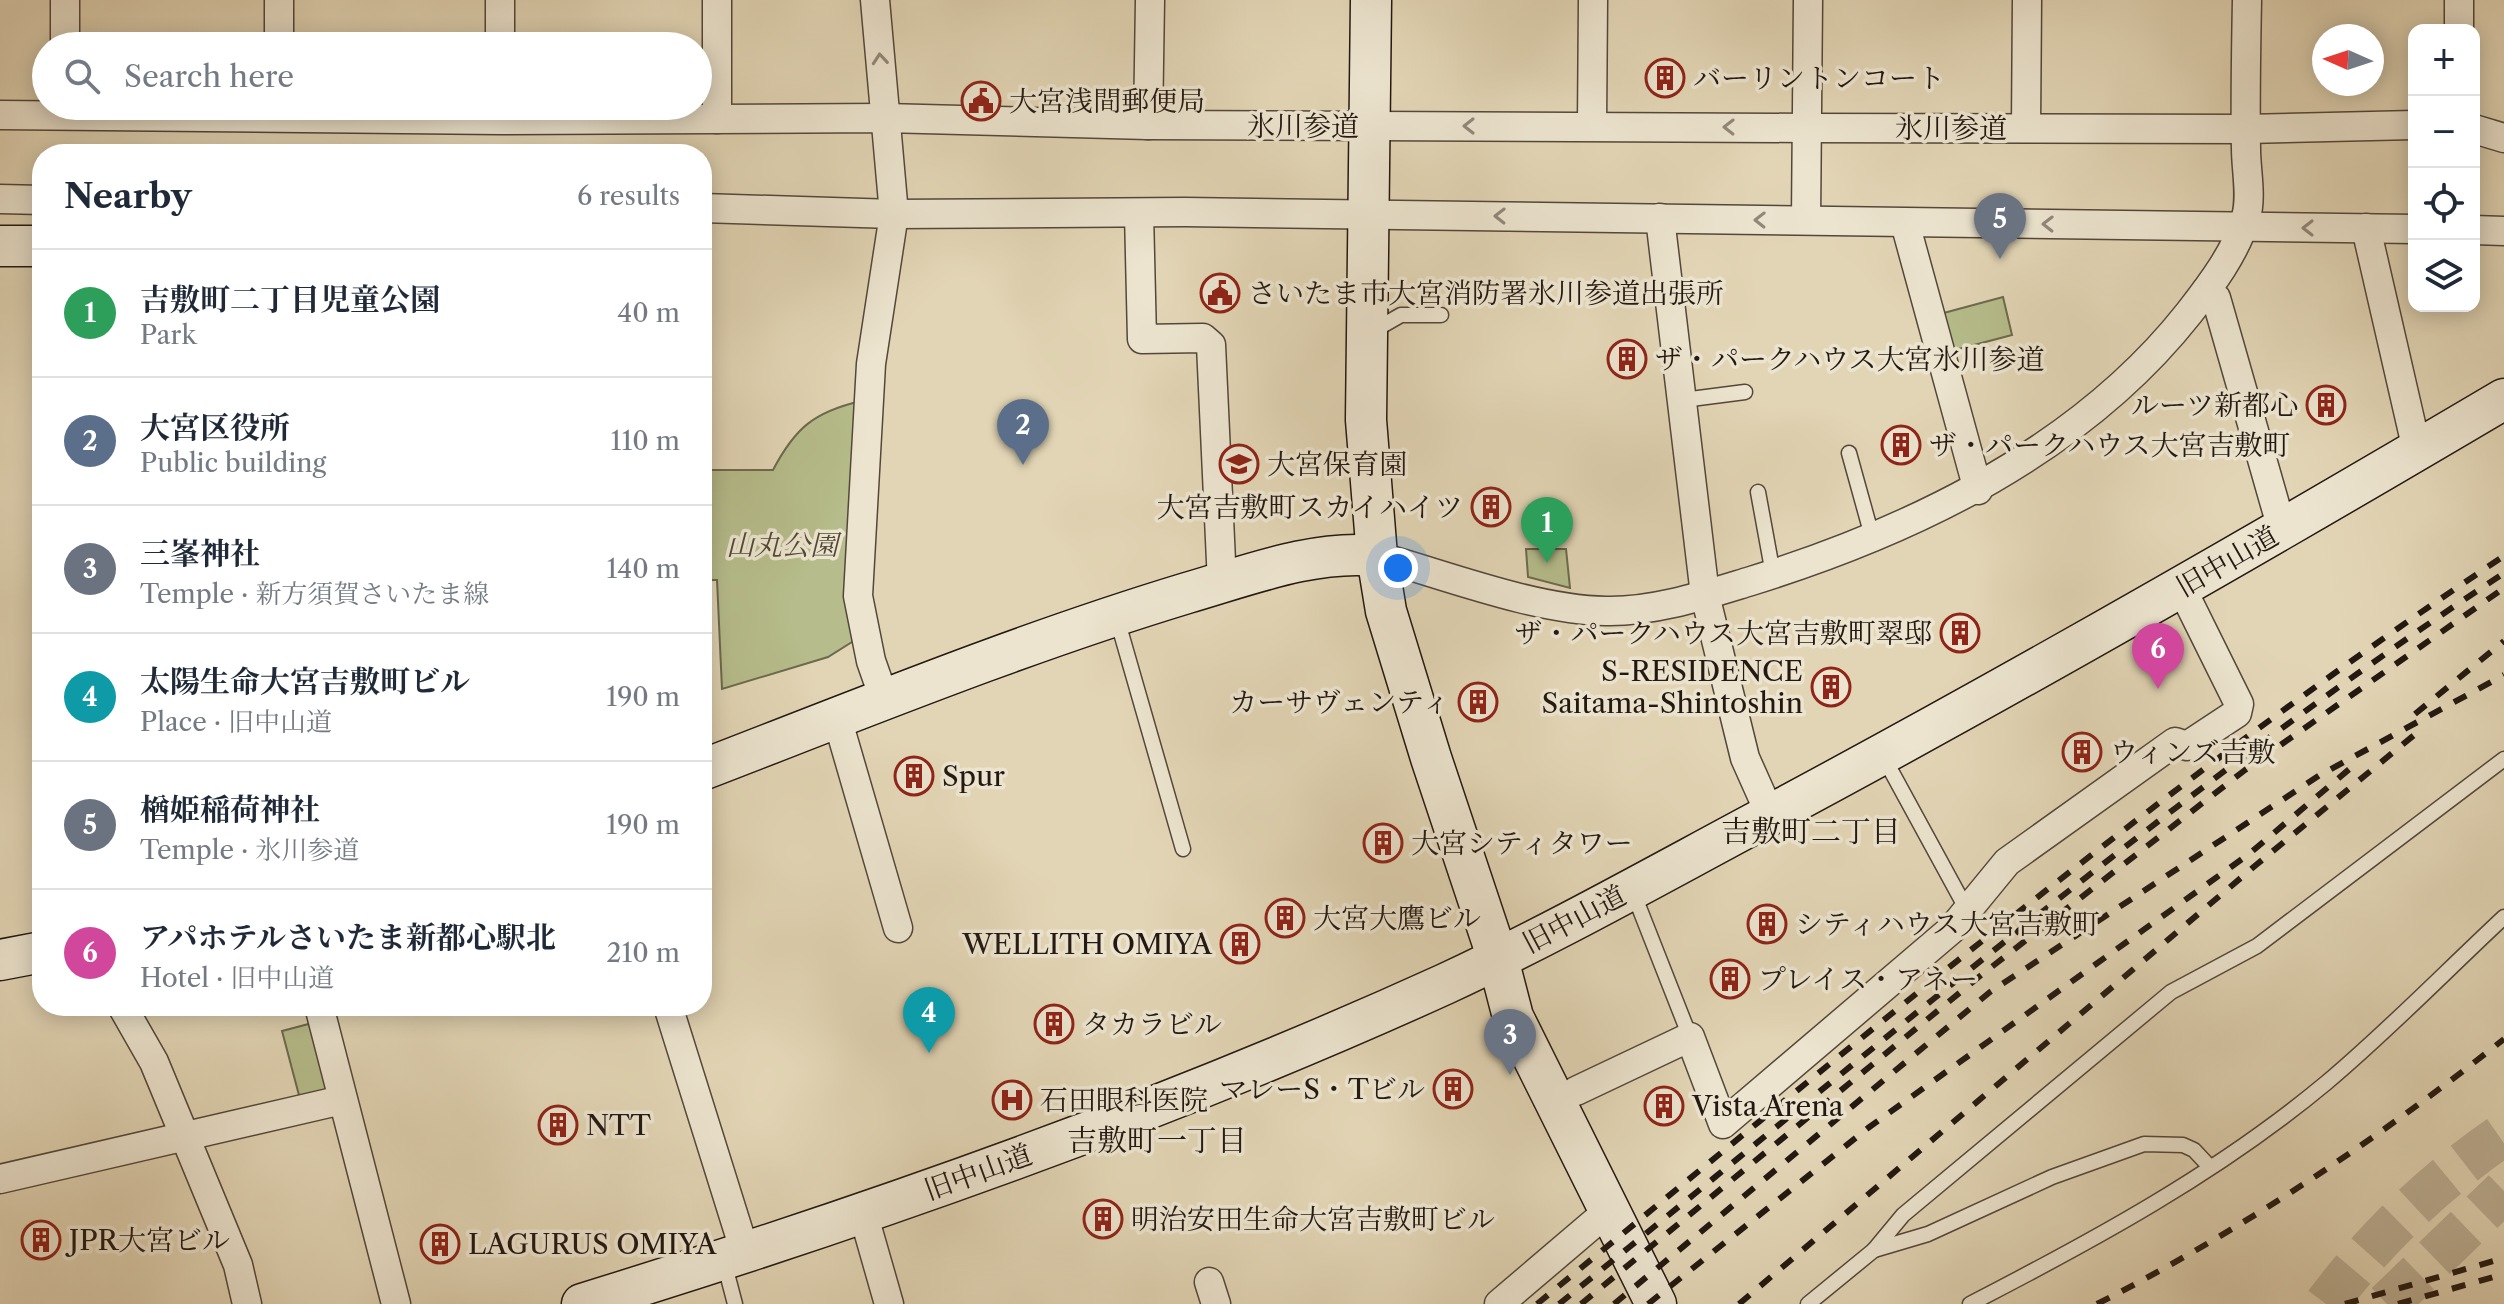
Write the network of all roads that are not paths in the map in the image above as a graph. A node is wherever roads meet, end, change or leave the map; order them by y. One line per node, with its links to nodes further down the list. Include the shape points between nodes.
1 (65, 0): 14 (street)
2 (279, 0): 15 (street)
3 (500, 0): 16 (street)
4 (717, 0): 21 (street)
5 (875, 0): 19 (street, one-way to 5)
6 (1150, 0): 22 (street)
7 (1371, 0): 25 (main road)
8 (1593, 0): 23 (street)
9 (1808, 0): 27 (street)
10 (2027, 0): 26 (street)
11 (2247, 0): 28 (street)
12 (2459, 0): 13 (street)
13 (2459, 24)
14 (65, 32)
15 (279, 32)
16 (500, 32)
17 (32, 113): 18 (street, 氷川参道)
18 (0, 115)
19 (885, 118): 21 (street, 氷川参道); 22 (street, 氷川参道); 35 (street)
20 (712, 119): 21 (street, 氷川参道)
21 (717, 119)
22 (1148, 125): 25 (street, 氷川参道)
23 (1592, 125): 25 (street, 氷川参道, one-way to 25); 27 (street, 氷川参道, one-way to 23)
24 (2408, 125): 28 (street, 氷川参道)
25 (1370, 126): 36 (main road)
26 (2026, 127): 27 (street, 氷川参道); 28 (street, 氷川参道)
27 (1807, 128): 38 (street)
28 (2246, 129): 40 (street, via 2247,215)
29 (2480, 131): 30 (street)
30 (2504, 138)
31 (0, 199): 32 (street)
32 (32, 200)
33 (712, 208): 35 (street)
34 (1139, 213): 35 (street); 36 (street); 61 (street, via 1142,339 1203,338 1211,345)
35 (894, 214): 65 (street, via 871,364 858,596)
36 (1354, 214): 37 (street, one-way to 36); 49 (main road)
37 (1660, 218): 38 (street, one-way to 37); 52 (street)
38 (1806, 220): 39 (street)
39 (1905, 223): 40 (street, one-way to 39); 55 (street)
40 (2241, 228): 41 (street, one-way to 40); 47 (street)
41 (2366, 228): 42 (street); 53 (street)
42 (2408, 229)
43 (2480, 230): 44 (street)
44 (2504, 231)
45 (0, 246): 46 (main road)
46 (32, 246)
47 (2206, 291): 55 (street, via 2130,380); 57 (street, via 2216,298)
48 (1441, 315): 49 (lane, via 1401,315)
49 (1365, 335): 59 (main road)
50 (1745, 392): 52 (lane)
51 (2504, 399): 53 (main road, 旧中山道)
52 (1683, 400): 63 (street)
53 (2417, 450): 57 (main road, 旧中山道)
54 (1849, 453): 58 (lane)
55 (1978, 490): 58 (street)
56 (1758, 492): 60 (lane)
57 (2282, 529): 62 (main road, 旧中山道)
58 (1872, 536): 60 (street)
59 (1377, 556): 61 (main road, via 1343,556); 63 (street, via 1589,610 1629,610); 77 (main road, via 1402,668)
60 (1773, 574): 63 (street)
61 (1222, 583): 64 (main road)
62 (2181, 587): 67 (main road, 旧中山道); 73 (street, via 2239,704 2237,713 2187,746 2175,742 2007,862)
63 (1705, 595): 70 (street, via 1745,758)
64 (1116, 615): 65 (main road); 71 (lane)
65 (884, 698): 66 (main road)
66 (837, 718): 69 (main road); 75 (street)
67 (1883, 755): 70 (main road, 旧中山道); 73 (lane)
68 (2503, 762): 90 (lane, via 2257,946 2171,992 1903,1215)
69 (712, 766)
70 (1770, 814): 72 (main road, 旧中山道)
71 (1183, 849)
72 (1632, 889): 77 (main road, 旧中山道); 82 (lane)
73 (1967, 910): 82 (street, via 1952,929 1723,1124)
74 (2504, 917): 86 (lane, via 2325,1083)
75 (898, 928)
76 (32, 954): 78 (main road)
77 (1498, 959): 83 (main road, via 1529,989); 88 (main road, via 1513,1017); 89 (main road, 旧中山道, via 1261,1062)
78 (0, 960)
79 (128, 1016): 85 (street, via 154,1062)
80 (321, 1016): 84 (street)
81 (671, 1016): 91 (street)
82 (1690, 1037): 83 (street)
83 (1576, 1091): 99 (main road)
84 (342, 1100): 85 (street); 93 (street)
85 (186, 1139): 87 (street); 92 (street, via 238,1265)
86 (2209, 1166): 90 (lane, via 2183,1145 2144,1144 2052,1177 1928,1234); 101 (lane, via 2100,1237)
87 (0, 1179)
88 (1607, 1212): 97 (street); 98 (main road)
89 (863, 1213): 91 (main road, 旧中山道); 96 (street)
90 (1874, 1250): 100 (lane)
91 (734, 1256): 94 (main road, 旧中山道); 95 (lane)
92 (247, 1304)
93 (396, 1304)
94 (582, 1304)
95 (735, 1304)
96 (889, 1304)
97 (1499, 1304)
98 (1656, 1304)
99 (1685, 1304)
100 (1808, 1304)
101 (1970, 1304)

